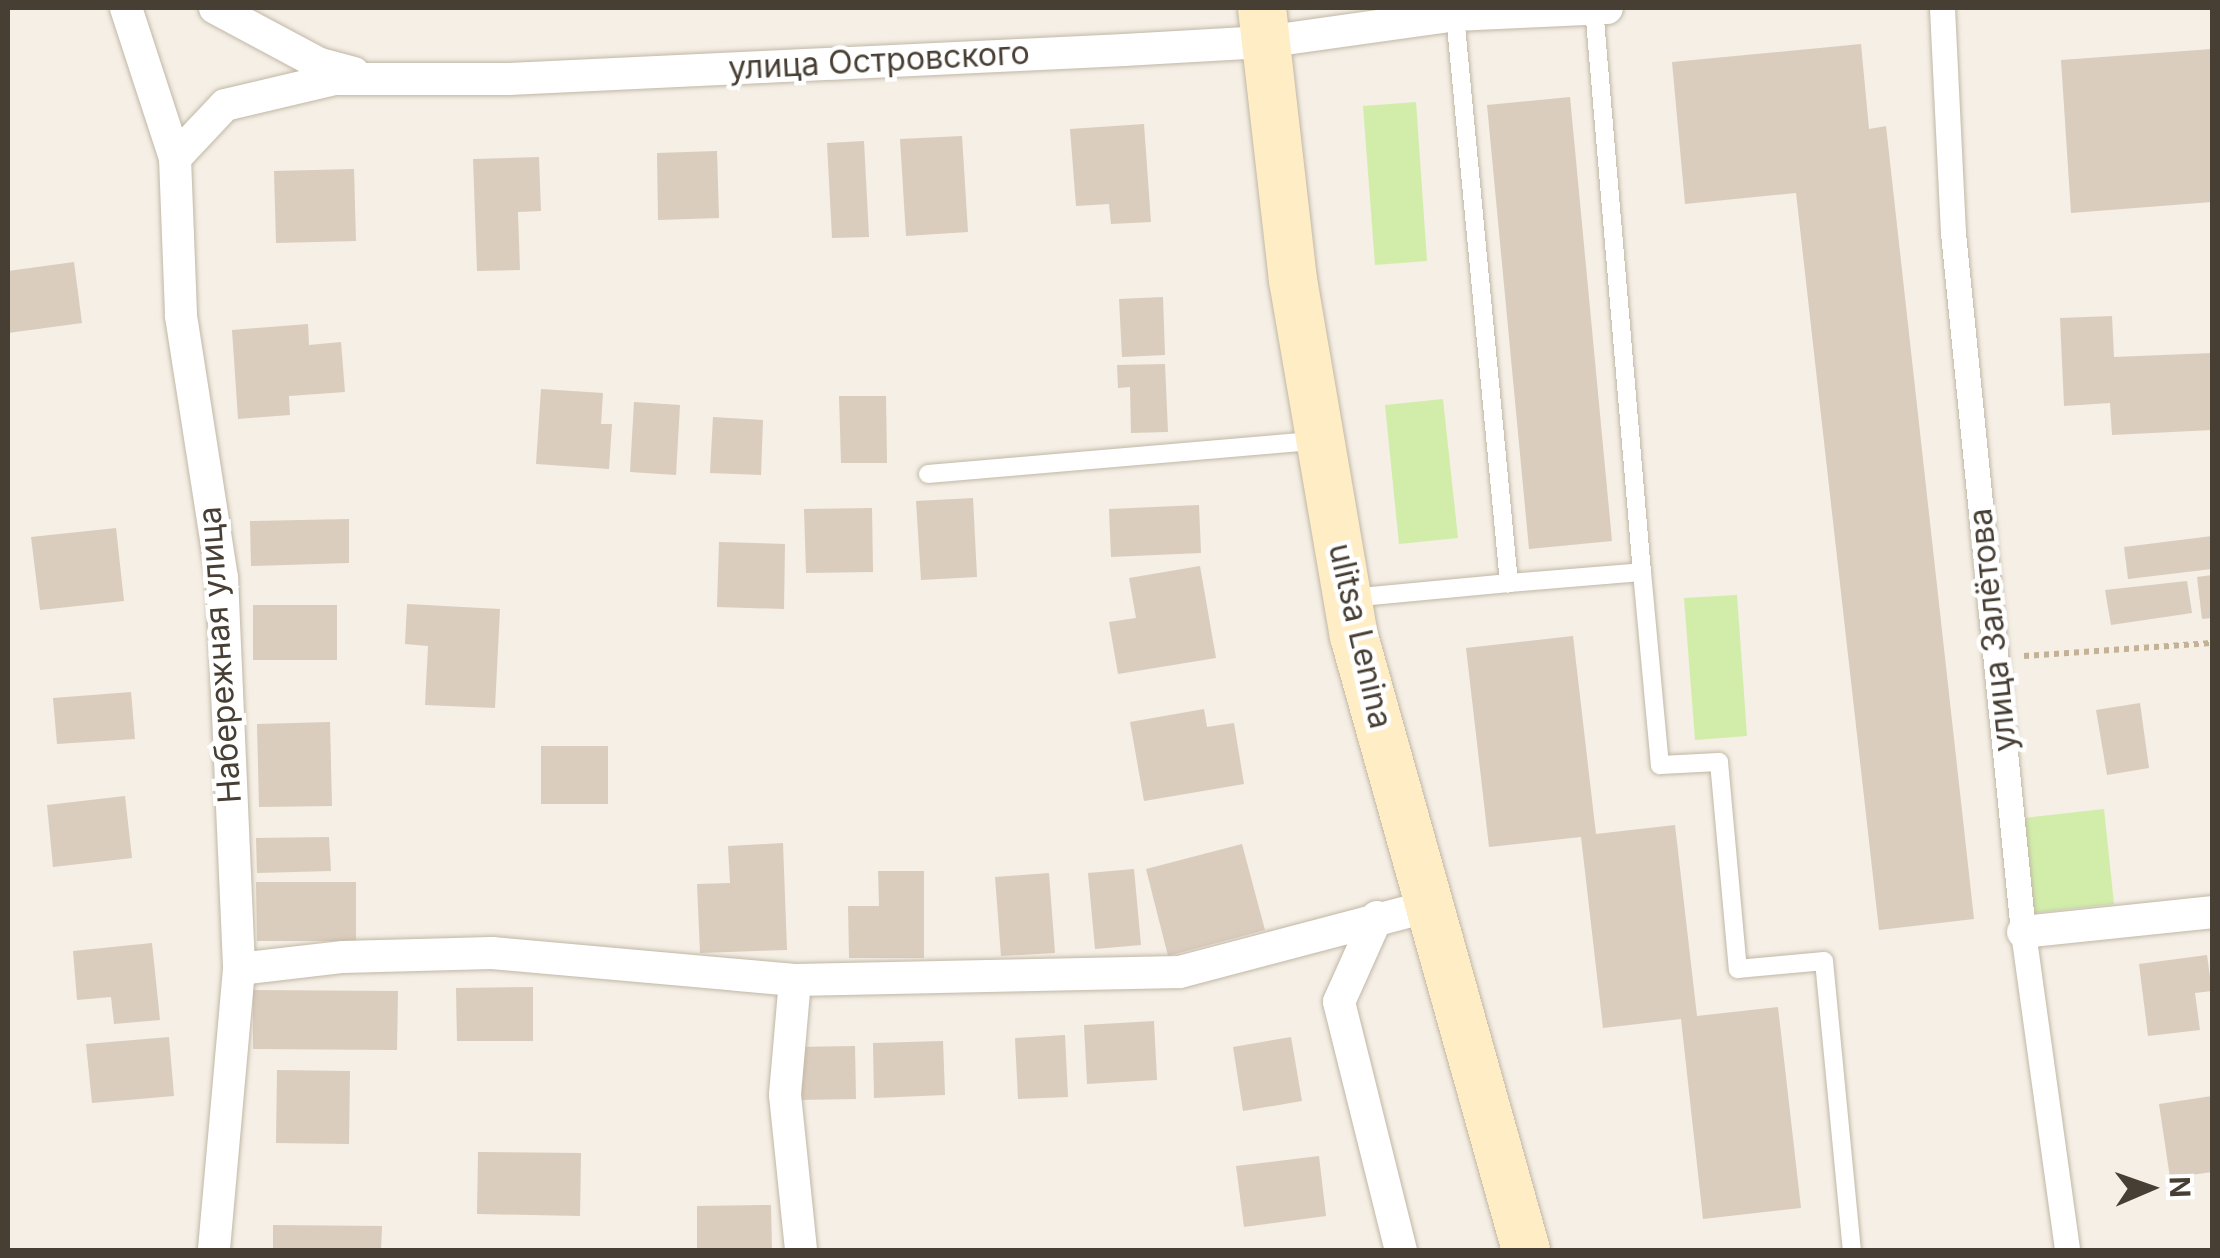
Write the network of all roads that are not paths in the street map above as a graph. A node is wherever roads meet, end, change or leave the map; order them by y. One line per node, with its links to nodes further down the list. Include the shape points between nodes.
1 (126, 8): 9 (street, Набережная улица)
2 (215, 8): 8 (street, via 320,64)
3 (1594, 8): 4 (street, улица Островского); 6 (street, улица Островского); 12 (lane)
4 (1607, 8)
5 (1942, 8): 18 (street, улица Залётова, via 1953,233)
6 (1455, 15): 7 (street, улица Островского); 13 (lane)
7 (1263, 25): 8 (street, улица Островского, via 509,79); 10 (main road, ulitsa Lenina, via 1293,280)
8 (378, 79): 9 (street, улица Островского, via 334,79 225,105)
9 (175, 158): 19 (street, Набережная улица, via 182,316 222,577)
10 (1321, 440): 11 (lane); 14 (main road, ulitsa Lenina)
11 (928, 474)
12 (1642, 572): 13 (lane); 25 (lane, via 1660,765 1720,762 1738,968 1824,961)
13 (1509, 582): 14 (lane)
14 (1348, 598): 15 (main road, ulitsa Lenina)
15 (1429, 906): 17 (street); 24 (main road, ulitsa Lenina)
16 (2212, 912): 18 (street)
17 (1377, 917): 20 (street, via 1180,972); 23 (street, via 1340,1002)
18 (2023, 932): 26 (street, улица Залётова)
19 (239, 969): 20 (street, via 343,957 492,953); 21 (street, Набережная улица)
20 (795, 980): 22 (street, via 785,1094)
21 (214, 1250)
22 (801, 1250)
23 (1401, 1250)
24 (1526, 1250)
25 (1852, 1250)
26 (2066, 1250)

